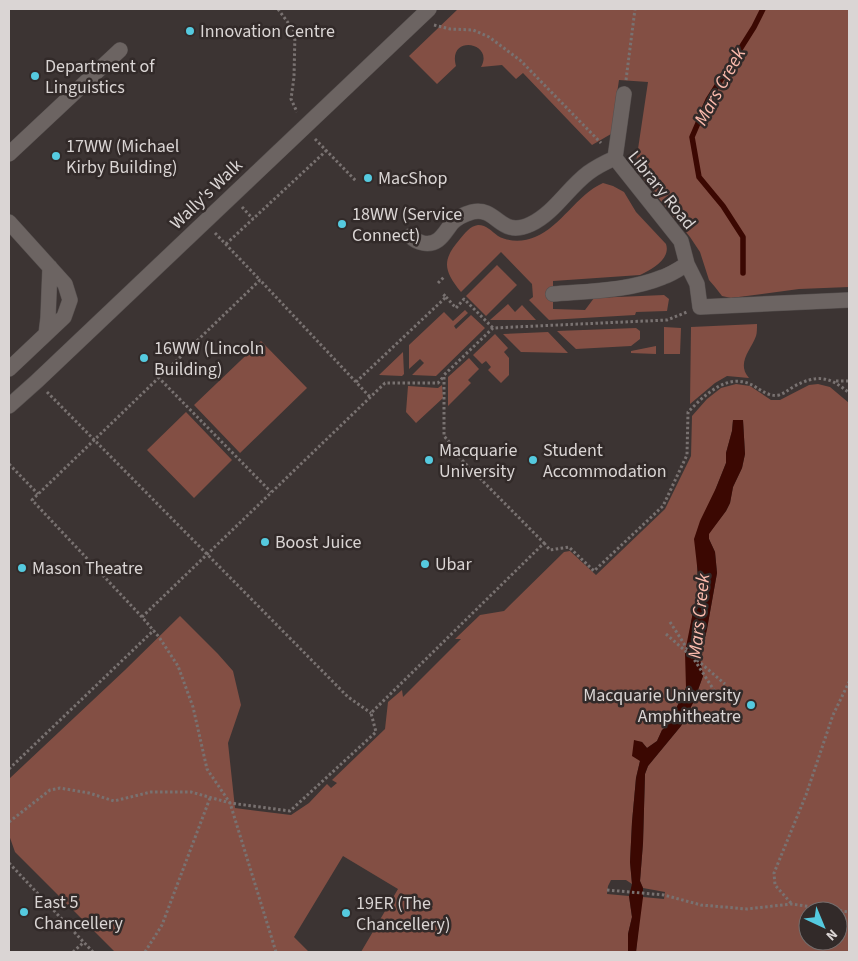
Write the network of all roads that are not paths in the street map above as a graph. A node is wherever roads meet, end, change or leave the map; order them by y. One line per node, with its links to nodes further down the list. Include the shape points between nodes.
1 (429, 9): 14 (street, Wally's Walk)
2 (120, 50): 4 (street)
3 (624, 94): 5 (street)
4 (9, 154)
5 (615, 158): 7 (street, Library Road, via 588,172 534,223 524,227 503,226 484,211 473,212 454,222 433,243 418,242); 8 (street, Library Road, via 681,242)
6 (9, 222): 9 (street)
7 (410, 236)
8 (687, 264): 10 (street, via 664,277 641,284); 11 (street, Library Road, via 697,284 700,308)
9 (50, 267): 12 (street); 12 (street, via 65,284 70,300 64,317)
10 (553, 294)
11 (849, 300)
12 (46, 334): 13 (street)
13 (9, 369)
14 (9, 406)

